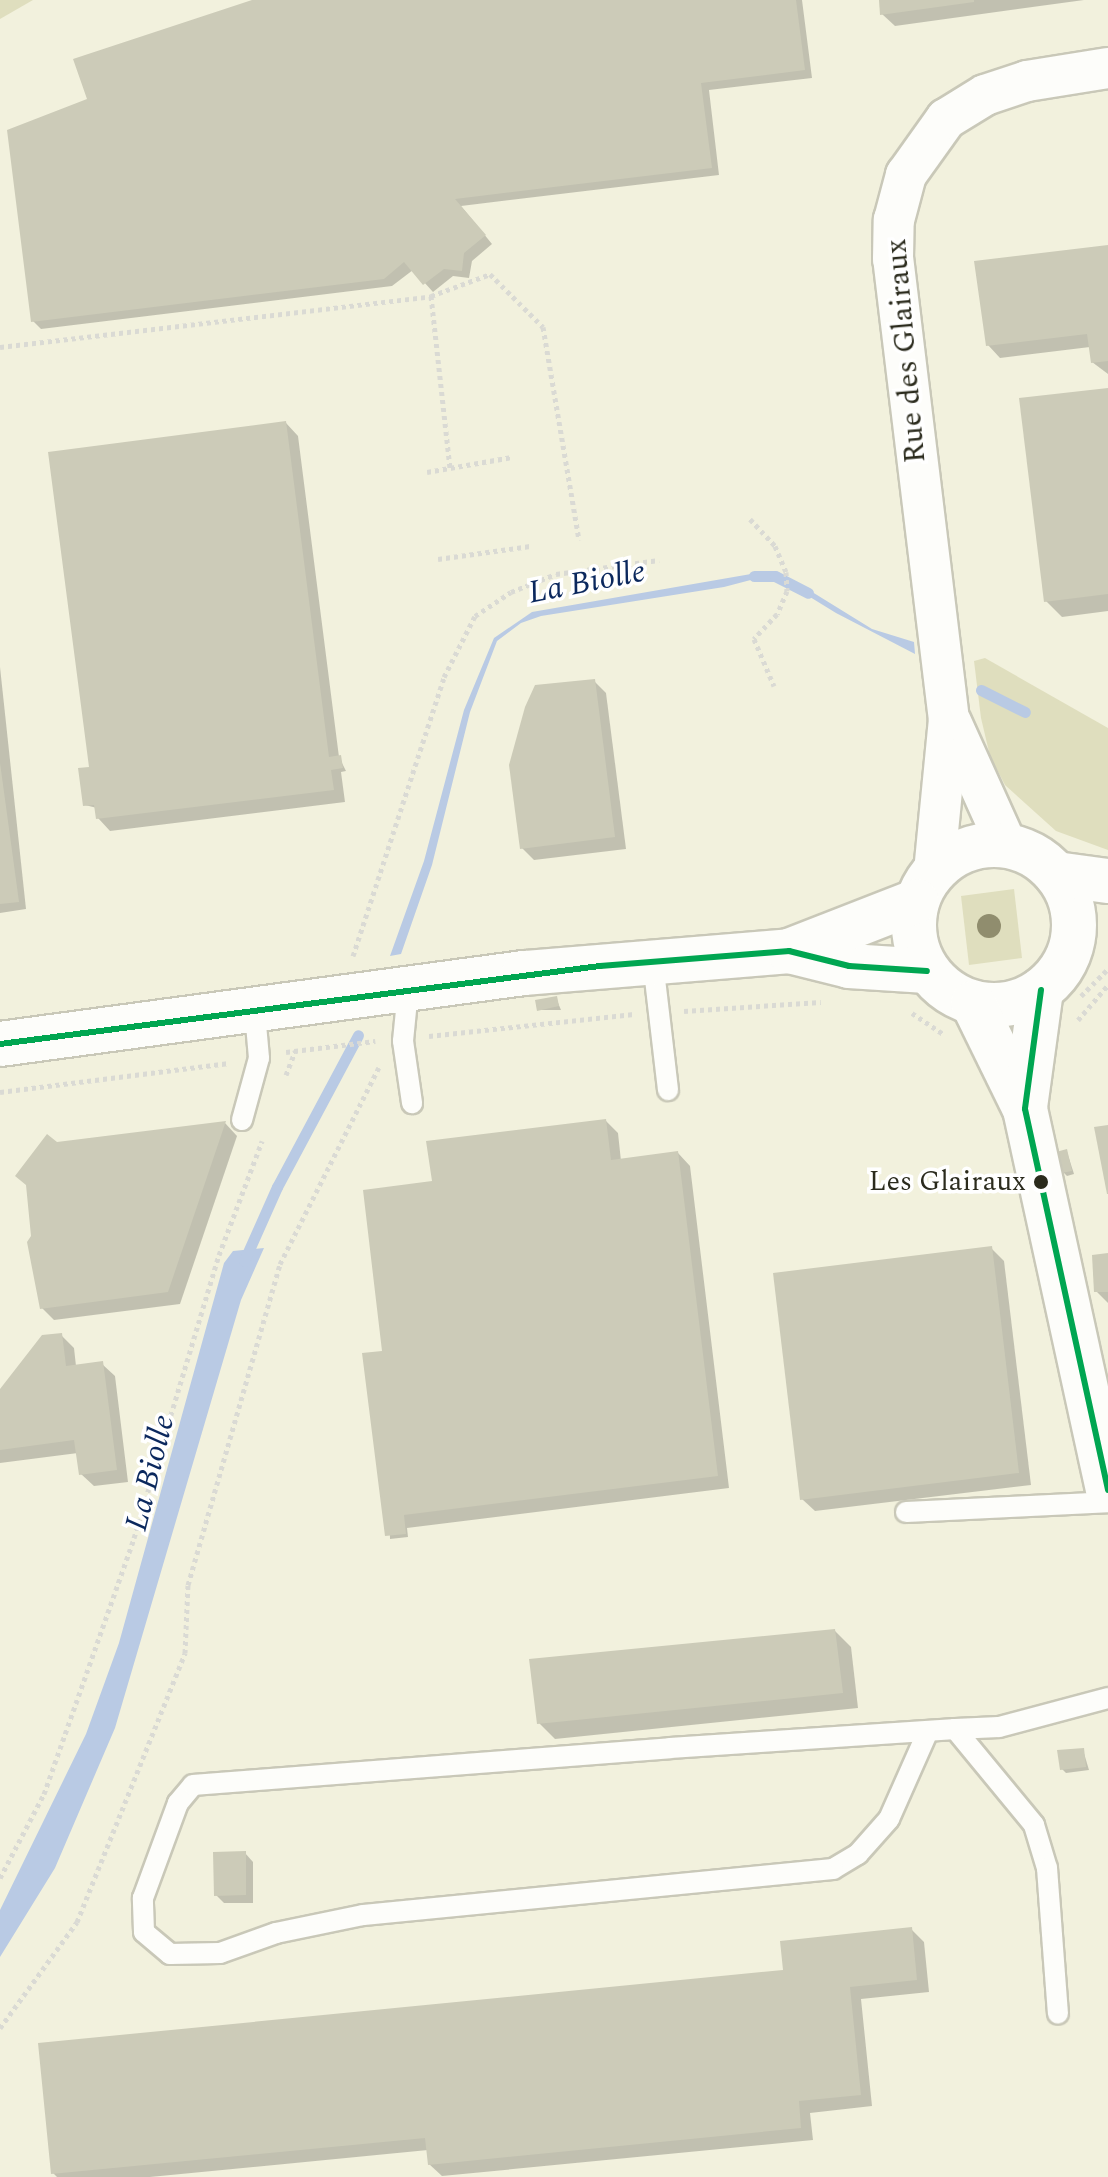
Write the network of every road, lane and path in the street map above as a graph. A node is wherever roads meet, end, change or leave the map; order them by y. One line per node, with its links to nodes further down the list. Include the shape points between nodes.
1 (1108, 68): 13 (street, Rue des Glairaux, via 1027,81 985,95 946,119 906,175 894,220 893,259)
2 (431, 296): 3 (path); 5 (path); 8 (path, via 490,274 543,327)
3 (0, 347)
4 (512, 457): 5 (path)
5 (450, 468): 6 (path)
6 (427, 472)
7 (750, 519): 12 (path, via 775,546 786,572 787,591 777,614 754,639)
8 (579, 540)
9 (530, 546): 10 (path)
10 (438, 559)
11 (659, 560): 21 (path, via 556,574 511,592 475,616 444,677)
12 (774, 686)
13 (949, 720): 14 (street, Rue des Glairaux); 17 (street, Rue des Glairaux)
14 (1007, 846): 15 (street, via 1042,861); 17 (street, via 980,846 955,855)
15 (1056, 874): 16 (street); 18 (street, via 1069,897 1074,923)
16 (1108, 881)
17 (925, 886): 19 (street); 22 (street, via 913,925)
18 (1089, 944): 24 (street)
19 (789, 951): 20 (street); 22 (street, via 849,966)
20 (653, 962): 23 (street); 27 (lane)
21 (349, 968)
22 (927, 971): 26 (street, via 940,985)
23 (408, 990): 28 (street); 29 (lane)
24 (1041, 990): 26 (street, via 1020,1001); 37 (street)
25 (824, 1002): 27 (path)
26 (973, 1003): 37 (street)
27 (659, 1012): 29 (path); 34 (lane)
28 (255, 1013): 30 (street); 32 (lane)
29 (397, 1040): 31 (path); 36 (lane); 48 (path, via 280,1264 188,1585 185,1653 77,1922)
30 (0, 1044)
31 (295, 1051): 32 (path); 33 (path)
32 (259, 1058): 35 (path); 38 (lane)
33 (284, 1080)
34 (668, 1090)
35 (0, 1092)
36 (412, 1103)
37 (1025, 1109): 40 (street)
38 (242, 1120)
39 (263, 1138): 46 (path, via 219,1255 134,1538 44,1794)
40 (1108, 1490)
41 (1108, 1502): 42 (lane)
42 (906, 1512)
43 (1108, 1698): 44 (lane, via 999,1727)
44 (955, 1729): 45 (lane); 47 (lane, via 1034,1825 1047,1868)
45 (928, 1731): 45 (lane, via 193,1785 178,1803 143,1898 144,1932 170,1954 220,1953 276,1933 363,1915 833,1869 858,1854 889,1819)
46 (0, 1878)
47 (1058, 2014)
48 (0, 2028)

